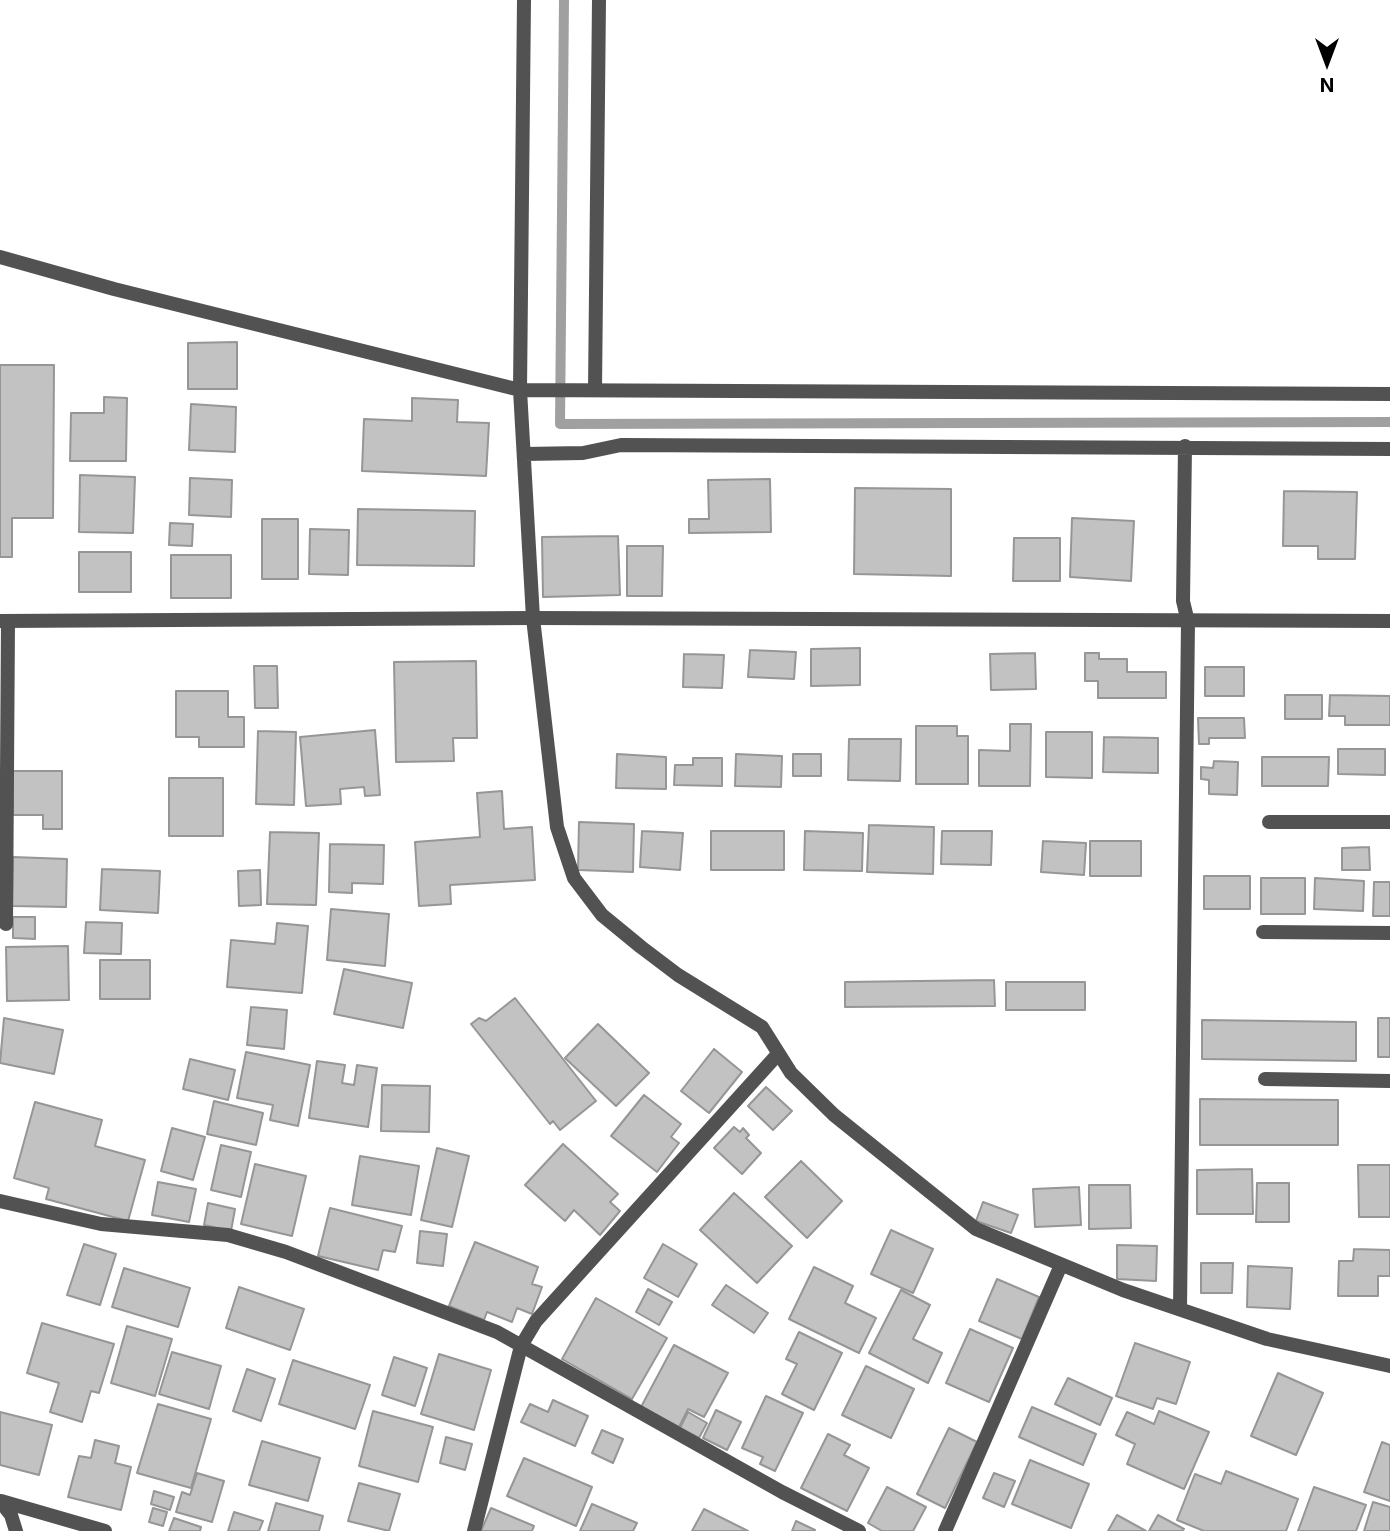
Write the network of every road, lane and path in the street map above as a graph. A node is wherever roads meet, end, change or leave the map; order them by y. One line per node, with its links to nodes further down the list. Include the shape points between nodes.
1 (524, 0): 4 (street)
2 (599, 0): 5 (street)
3 (0, 257): 4 (street)
4 (520, 390): 5 (street); 9 (street)
5 (595, 390): 6 (street)
6 (1390, 394)
7 (1185, 446): 8 (street); 9 (street, via 621,445 583,453); 13 (street, via 1183,601)
8 (1390, 449)
9 (524, 454): 10 (street)
10 (533, 618): 11 (street); 13 (street); 19 (street, via 557,827 574,878 602,915 678,975 762,1027)
11 (4, 621): 16 (street)
12 (1390, 621): 13 (street)
13 (1188, 622): 24 (street)
14 (1269, 822): 15 (street)
15 (1390, 822)
16 (6, 924)
17 (1263, 932): 18 (street)
18 (1390, 933)
19 (778, 1054): 23 (street, via 834,1115 976,1229); 25 (street, via 536,1321)
20 (1265, 1079): 21 (street)
21 (1390, 1082)
22 (0, 1201): 25 (street, via 101,1224 228,1234 485,1327)
23 (1060, 1265): 24 (street); 32 (street)
24 (1180, 1309): 26 (street, via 1267,1339)
25 (521, 1346): 30 (street); 31 (street)
26 (1390, 1366)
27 (0, 1501): 28 (street); 29 (street)
28 (16, 1531)
29 (105, 1531)
30 (474, 1531)
31 (859, 1531)
32 (945, 1531)

